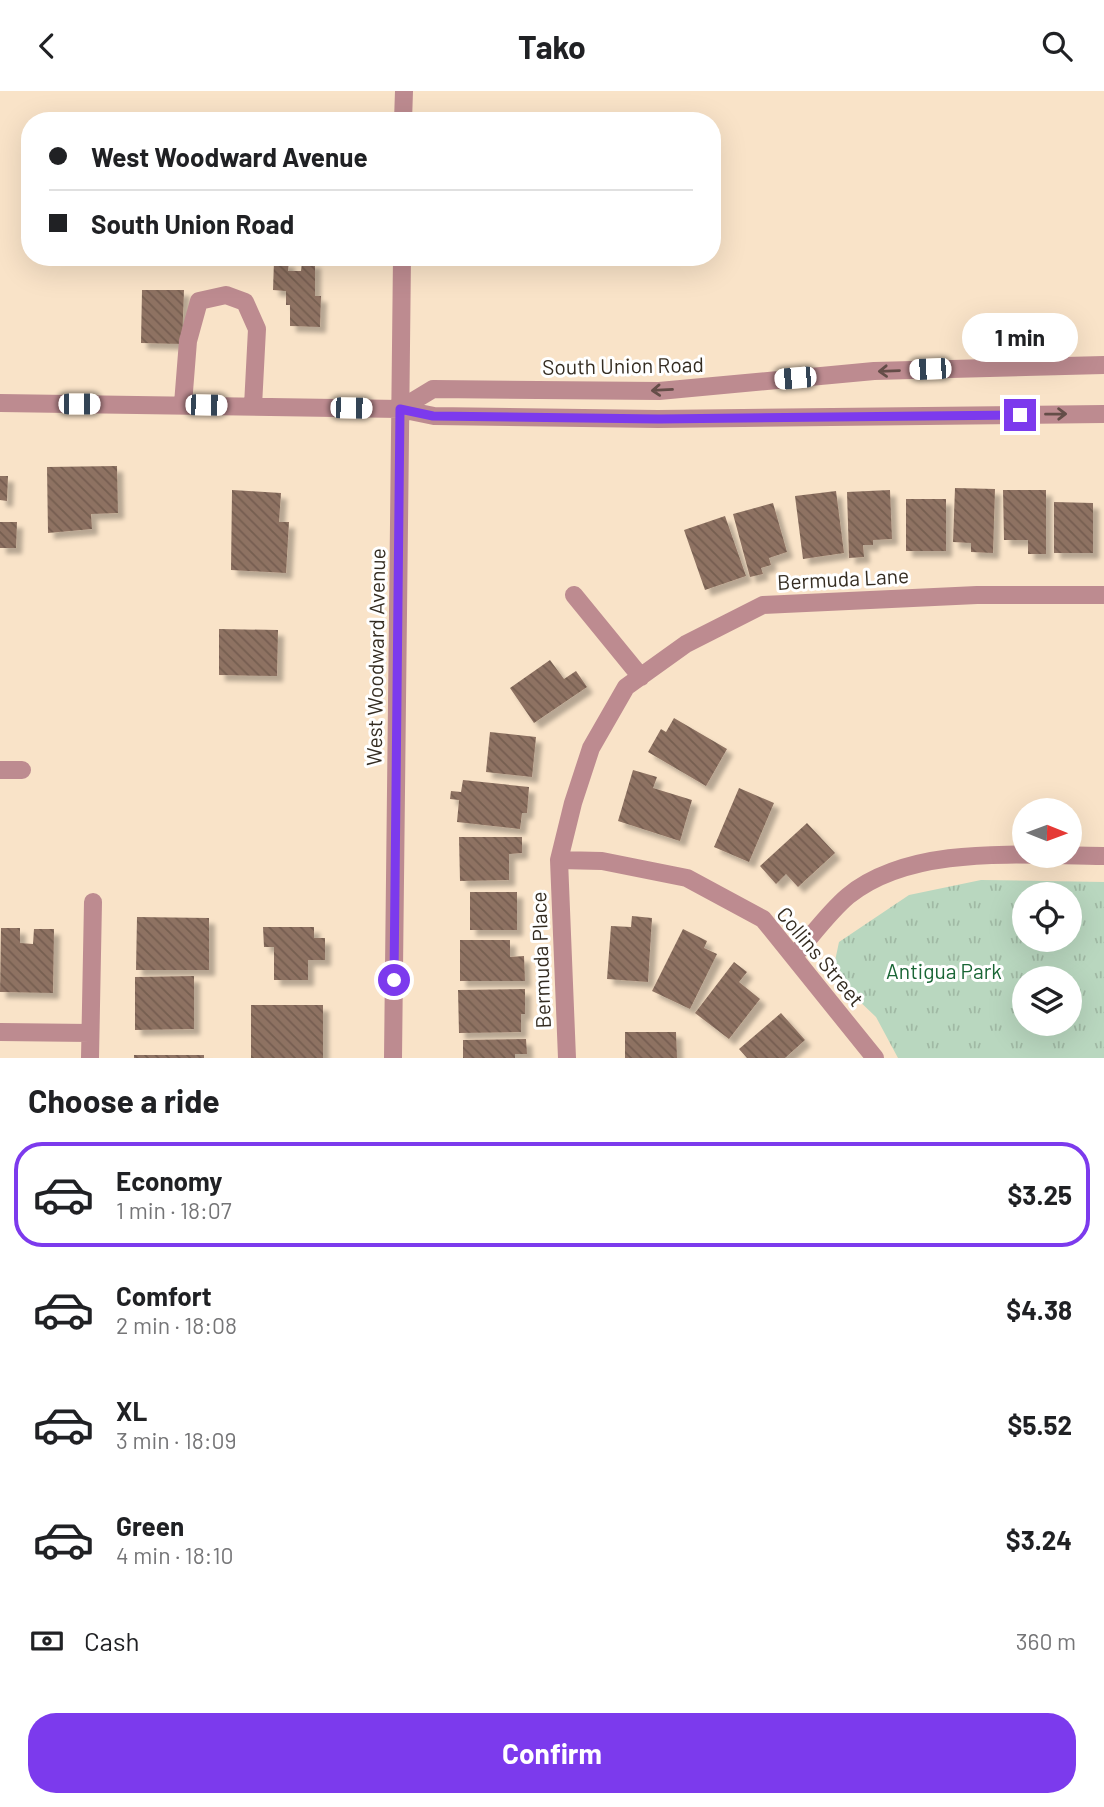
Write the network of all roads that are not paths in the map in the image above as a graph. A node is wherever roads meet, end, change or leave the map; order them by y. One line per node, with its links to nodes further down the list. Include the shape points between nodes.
1 (404, 91): 2 (street)
2 (403, 112)
3 (402, 266): 8 (street, West Woodward Avenue)
4 (1104, 365): 8 (street, South Union Road, one-way to 8, via 874,371 659,391 433,389)
5 (0, 403): 6 (street)
6 (183, 404): 7 (street); 7 (street, via 188,341 199,301 226,295 245,302 257,329)
7 (253, 406): 8 (street)
8 (400, 409): 9 (street, one-way to 9, via 433,416 659,419); 22 (street, West Woodward Avenue)
9 (1104, 414)
10 (574, 595): 12 (street)
11 (1104, 595): 12 (street, Bermuda Lane, via 976,595 763,605 687,644)
12 (641, 677): 16 (street, Bermuda Lane, via 626,687 591,748)
13 (0, 770): 14 (street)
14 (22, 770)
15 (1104, 856): 18 (street, via 978,856 893,869 848,896)
16 (559, 860): 18 (street, Collins Street, via 603,861 687,878 763,919); 23 (street, Bermuda Place)
17 (93, 902): 20 (street)
18 (793, 956): 24 (street, Collins Street)
19 (0, 1032): 20 (street)
20 (90, 1033): 21 (street)
21 (90, 1058)
22 (393, 1058)
23 (567, 1058)
24 (875, 1058)

